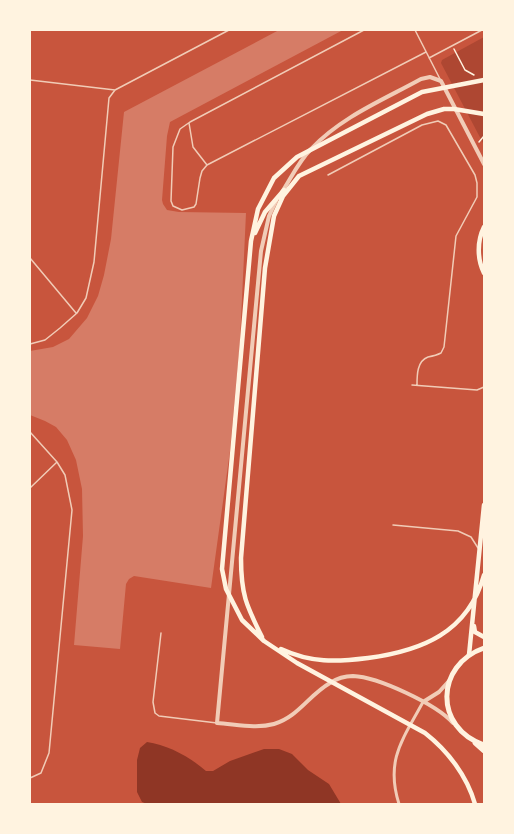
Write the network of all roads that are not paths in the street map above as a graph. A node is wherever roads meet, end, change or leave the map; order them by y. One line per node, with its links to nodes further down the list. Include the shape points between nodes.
1 (229, 30): 10 (lane)
2 (364, 30): 12 (lane)
3 (415, 30): 5 (lane)
4 (482, 30): 6 (lane)
5 (426, 52): 6 (lane); 14 (lane)
6 (429, 58): 9 (lane)
7 (30, 80): 10 (lane)
8 (484, 80): 18 (main road, via 422,92 297,157 274,178 258,209)
9 (441, 81): 13 (street); 41 (street, via 430,77 421,79 329,131 309,150 280,193 269,216 261,251)
10 (116, 90): 21 (lane, via 109,98 94,262 86,298)
11 (484, 114): 16 (main road, via 454,109 427,114)
12 (190, 122): 14 (lane, via 194,147); 14 (lane, via 180,129 173,147 173,206 182,210 194,207 202,171)
13 (484, 164)
14 (207, 165)
15 (328, 175): 24 (lane, via 422,125 438,121 446,125 474,175 477,196 456,236 444,347 441,353 421,362 417,373)
16 (299, 176): 18 (main road, via 265,212); 36 (main road, via 283,196 274,216 265,268 241,558 241,585 246,606)
17 (484, 227): 20 (main road, via 478,246)
18 (251, 241): 36 (main road, via 222,569 226,589 242,620)
19 (30, 258): 21 (lane)
20 (484, 273)
21 (77, 314): 22 (lane, via 45,340)
22 (30, 344)
23 (412, 385): 24 (lane)
24 (417, 385): 25 (lane, via 477,390)
25 (484, 387)
26 (30, 432): 27 (lane)
27 (57, 462): 28 (lane); 46 (lane, via 65,475 72,510 49,753 41,773)
28 (30, 488)
29 (484, 505): 31 (main road)
30 (393, 525): 31 (lane, via 458,531 472,537)
31 (480, 550): 33 (main road)
32 (484, 575): 36 (main road, via 481,588 464,615 432,642 414,649 397,654 328,662 298,657)
33 (472, 621): 35 (main road, via 475,632); 38 (main road)
34 (160, 633): 41 (lane, via 153,702 155,713 159,716)
35 (484, 638)
36 (264, 641): 48 (main road, via 297,663 426,732 458,767 471,790)
37 (484, 648): 38 (main road)
38 (469, 655): 39 (main road, via 457,666)
39 (449, 680): 40 (street, via 439,692); 42 (main road, via 448,705)
40 (423, 702): 41 (street, via 375,680 352,676 330,683 294,714 274,724 263,726); 42 (street, via 443,712); 47 (street, via 397,752 393,779)
41 (216, 723)
42 (458, 727): 43 (main road)
43 (470, 738): 44 (main road); 45 (main road)
44 (484, 745)
45 (484, 751)
46 (30, 778)
47 (399, 804)
48 (475, 804)

